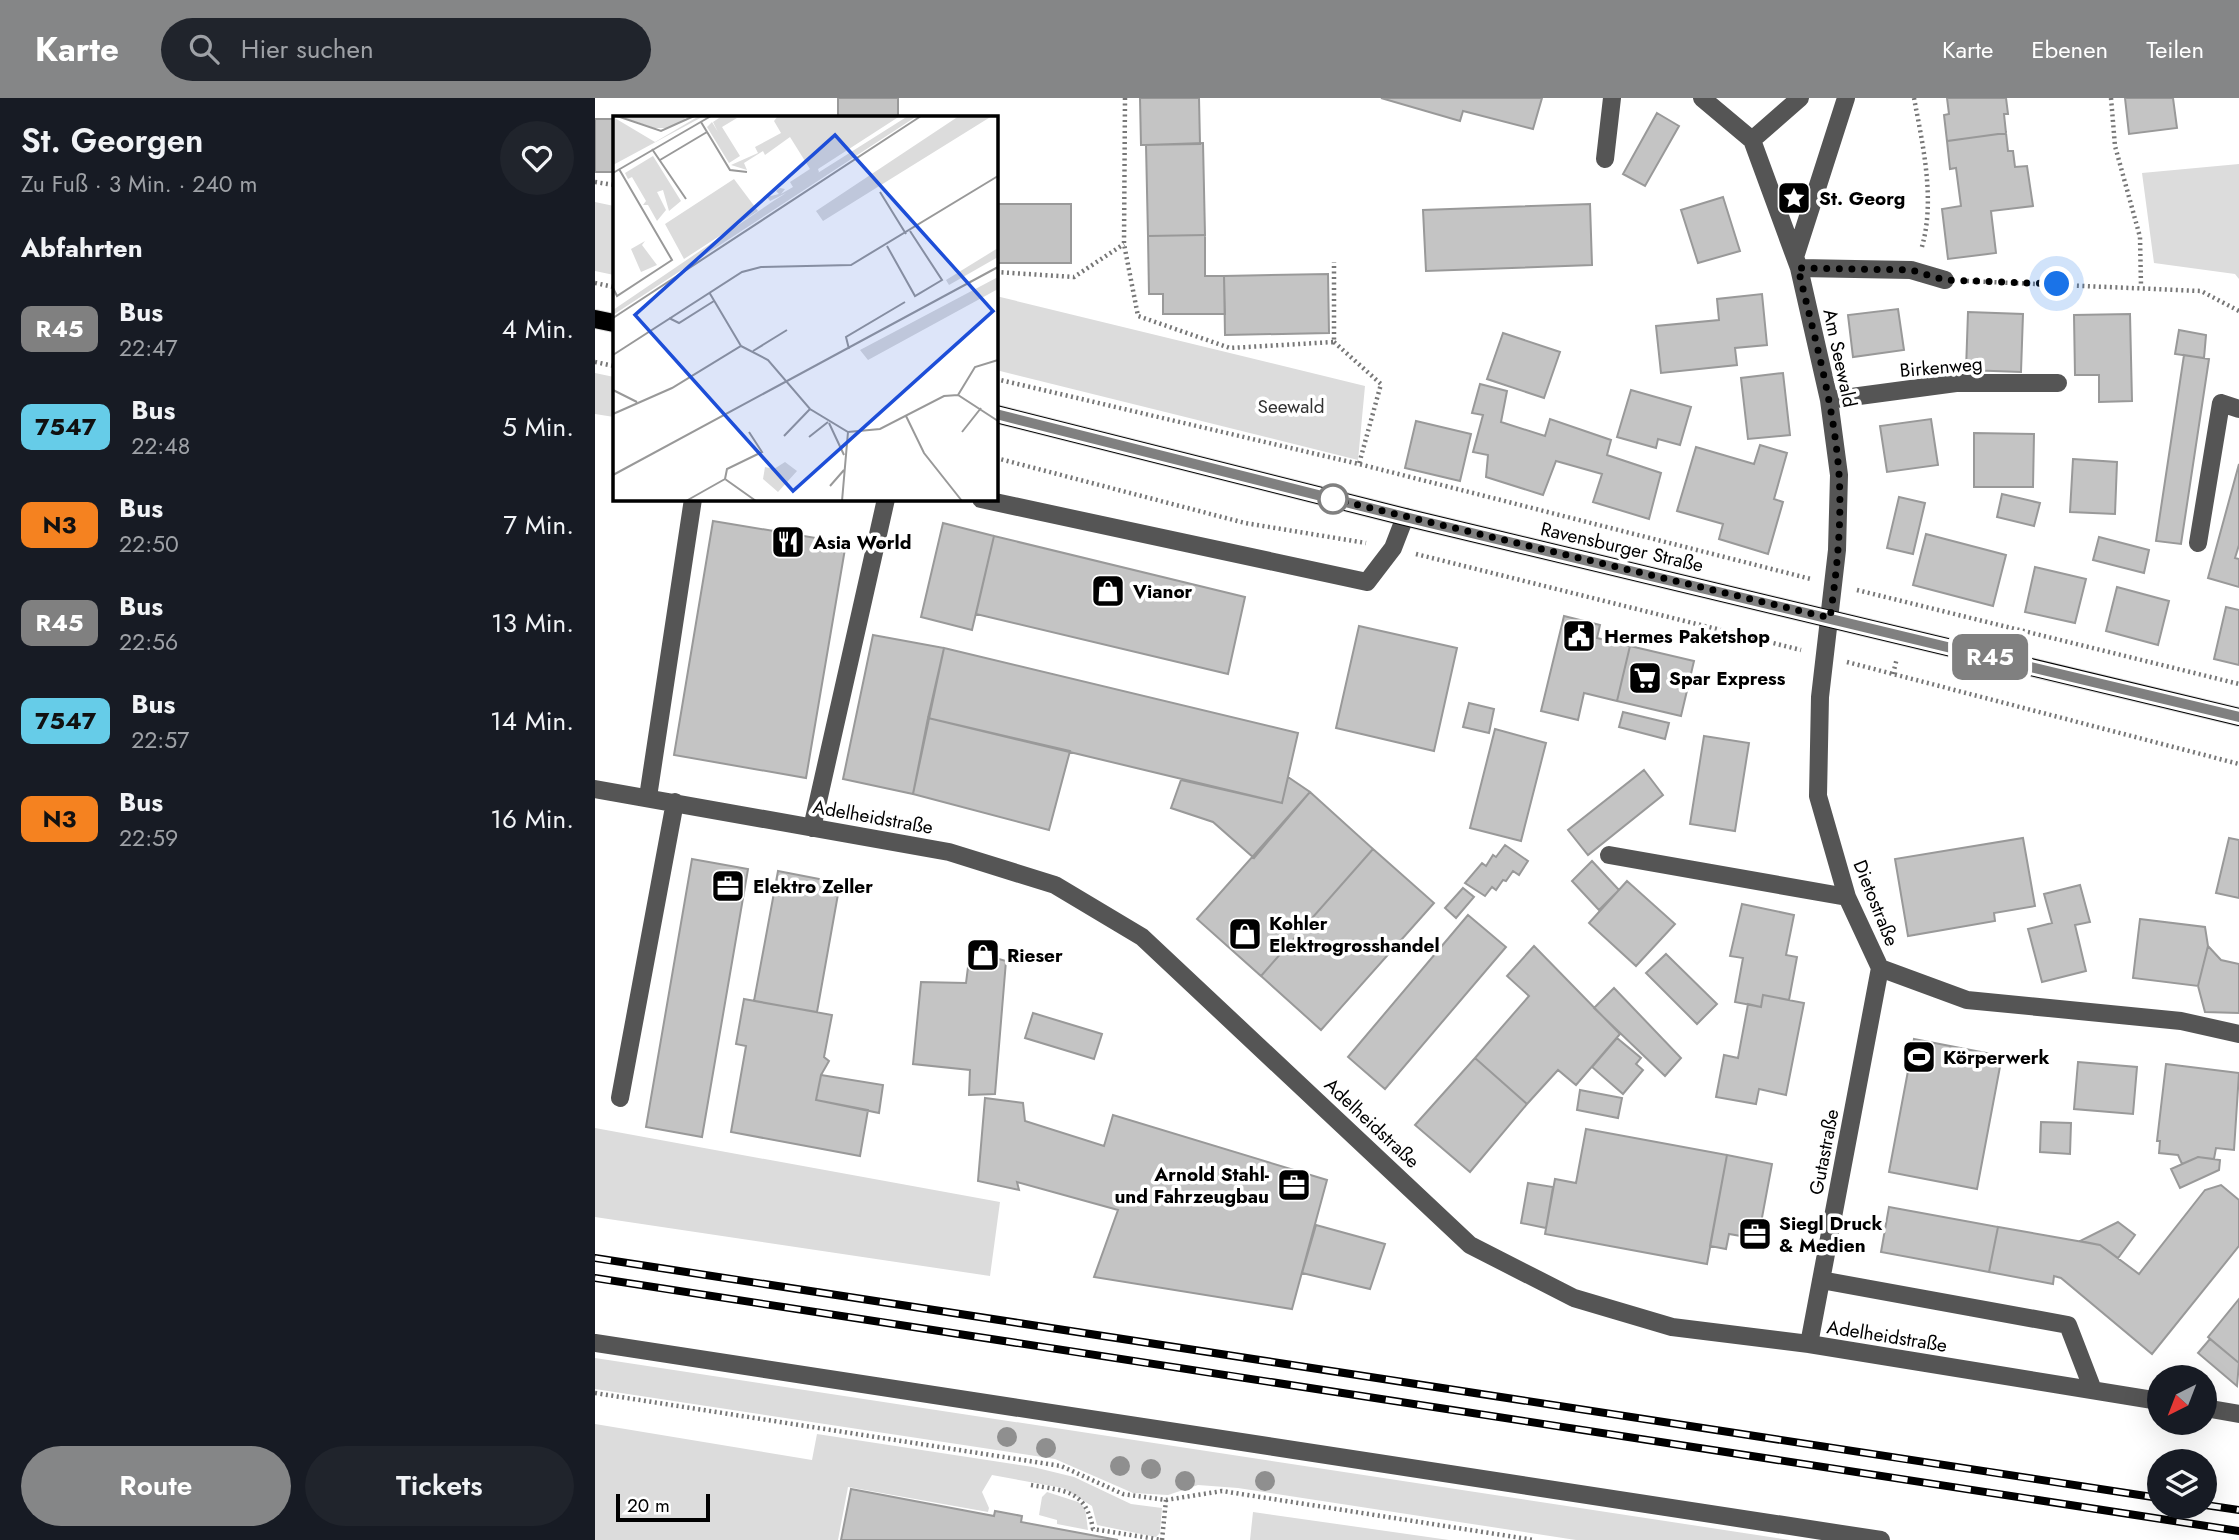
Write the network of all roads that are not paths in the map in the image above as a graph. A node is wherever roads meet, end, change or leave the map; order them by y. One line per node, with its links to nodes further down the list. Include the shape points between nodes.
1 (1612, 98): 6 (street)
2 (1702, 98): 5 (street)
3 (1800, 98): 5 (street)
4 (1846, 98): 7 (street)
5 (1752, 140): 7 (street, Am Seewald)
6 (1605, 159)
7 (1797, 263): 8 (street, via 1911,270); 12 (street, Am Seewald)
8 (1945, 280)
9 (595, 319): 10 (main road)
10 (613, 323)
11 (2057, 383): 12 (street, Birkenweg, via 1956,383)
12 (1829, 400): 20 (street, Am Seewald, via 1839,475)
13 (2239, 409): 19 (street, via 2221,403)
14 (997, 414): 18 (main road, Ravensburger Straße)
15 (693, 500): 24 (street)
16 (886, 500): 26 (street)
17 (986, 500): 18 (street, via 1367,582 1393,548)
18 (1405, 517): 20 (main road, Ravensburger Straße)
19 (2198, 543)
20 (1830, 618): 21 (street, Am Seewald); 22 (main road, Ravensburger Straße)
21 (1826, 656): 28 (street, Dietostraße, via 1820,697 1818,796)
22 (2239, 717)
23 (595, 789): 24 (street, Adelheidstraße)
24 (648, 797): 25 (street, Adelheidstraße)
25 (675, 803): 26 (street, Adelheidstraße); 31 (street)
26 (812, 828): 34 (street, Adelheidstraße, via 949,852 1055,885 1142,937 1470,1245 1574,1298 1672,1327)
27 (1609, 855): 28 (street)
28 (1847, 897): 29 (street, Dietostraße)
29 (1880, 968): 30 (street, Dietostraße, via 1967,1000 2181,1021); 32 (street, Gutastraße)
30 (2239, 1034)
31 (620, 1098)
32 (1821, 1280): 34 (street, Gutastraße); 35 (street, via 2068,1325)
33 (595, 1343): 39 (street)
34 (1809, 1344): 35 (street, Adelheidstraße)
35 (2093, 1390): 36 (street, Adelheidstraße)
36 (2147, 1399)
37 (2217, 1410): 38 (street)
38 (2239, 1413)
39 (1881, 1540)

